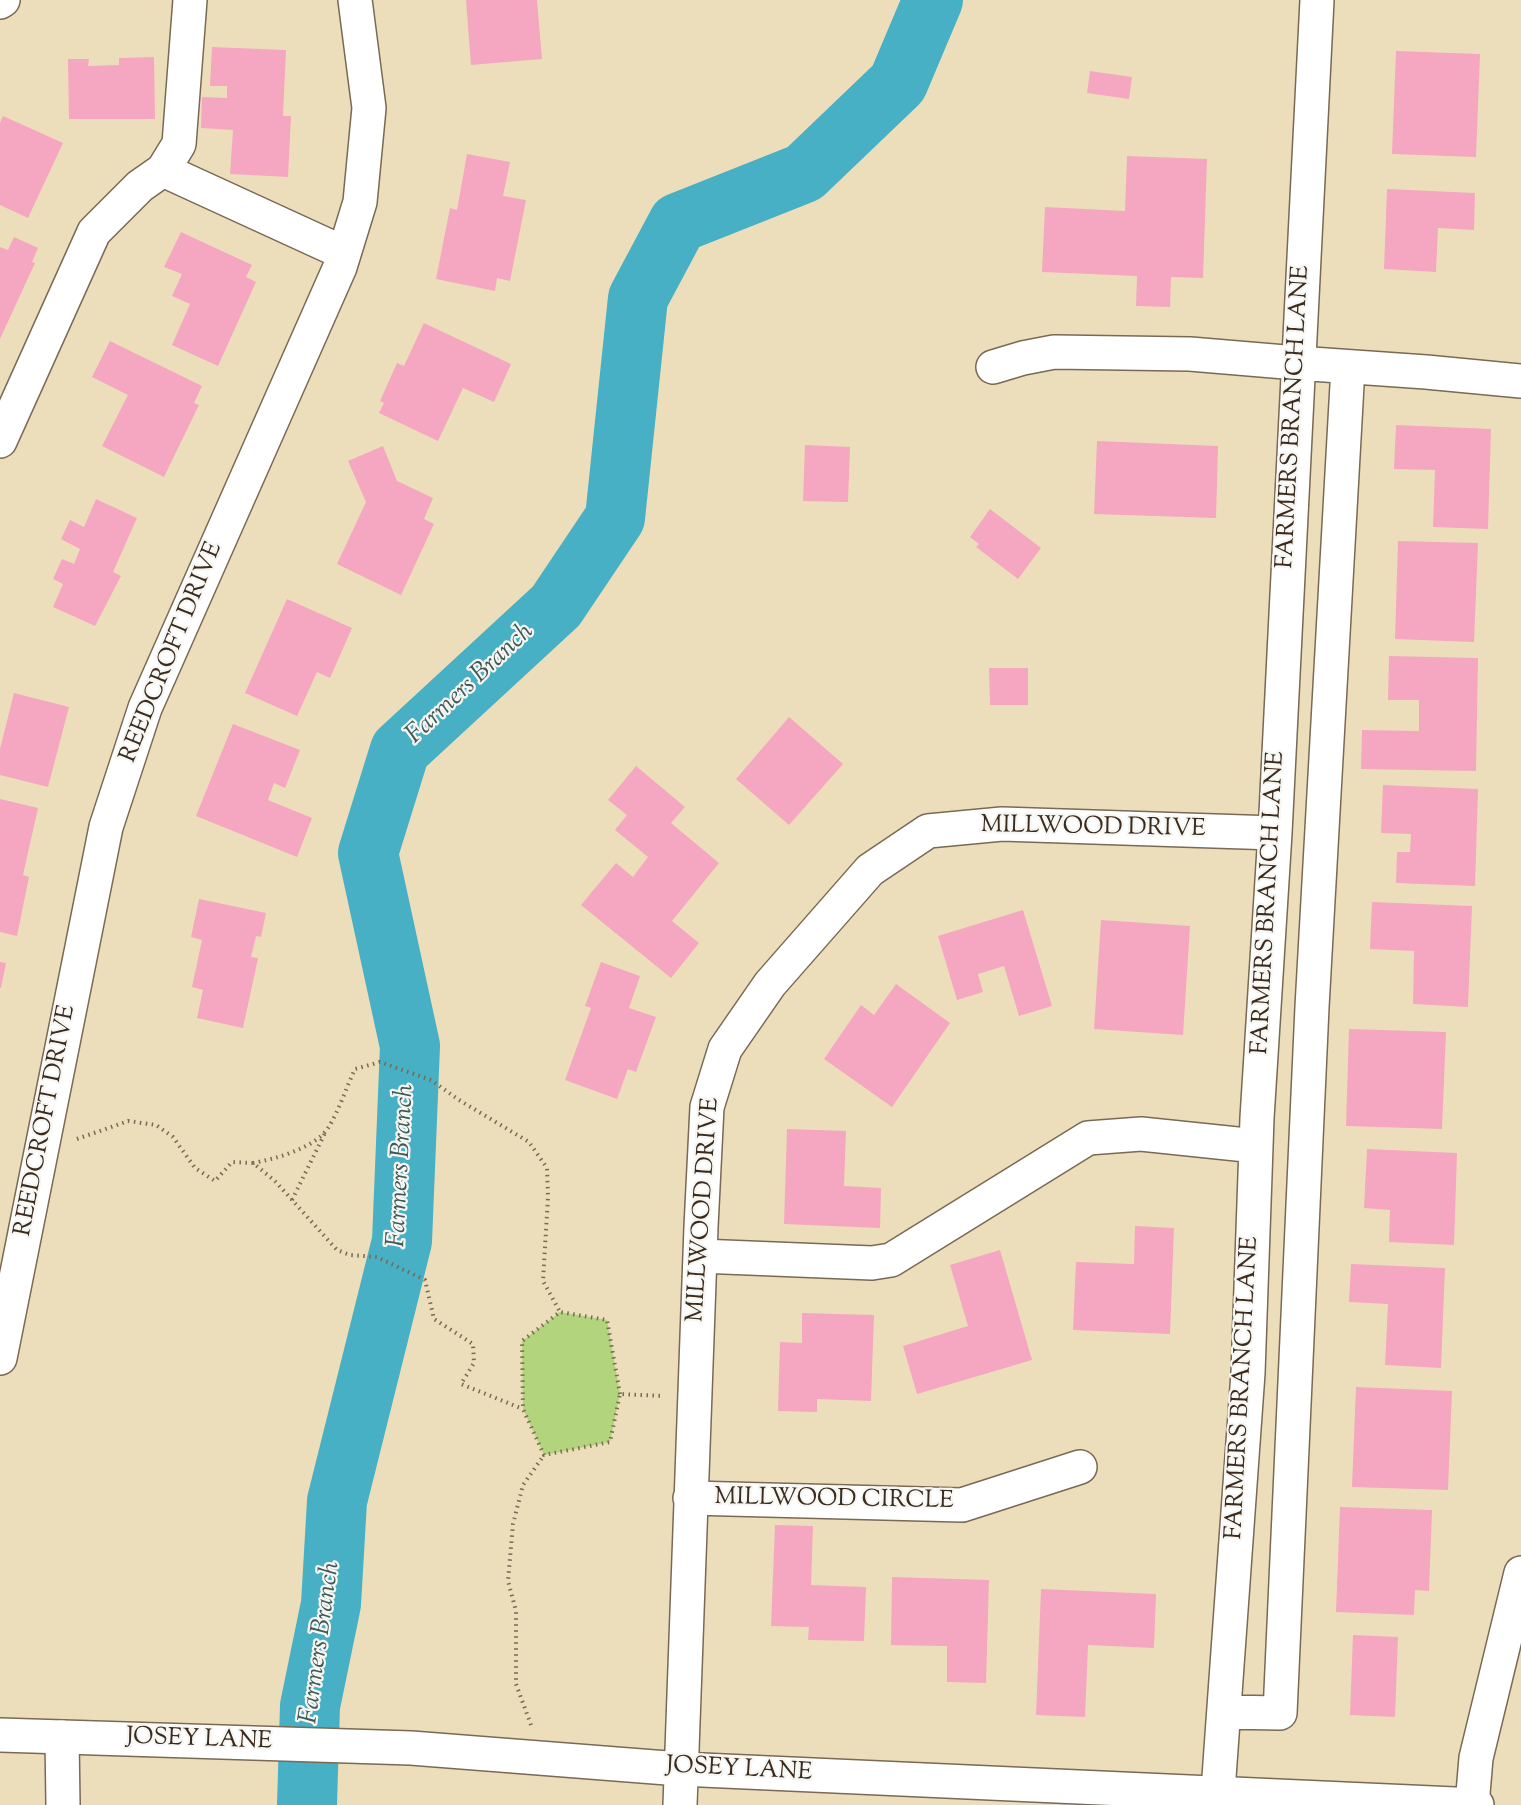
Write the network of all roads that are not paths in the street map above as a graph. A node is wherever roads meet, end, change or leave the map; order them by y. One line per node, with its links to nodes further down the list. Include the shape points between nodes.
1 (190, 0): 4 (street, via 179,144)
2 (355, 0): 5 (street, REEDCROFT DRIVE, via 369,108 360,202)
3 (1317, 0): 6 (street, FARMERS BRANCH LANE)
4 (164, 170): 5 (street); 10 (street, via 140,186 94,232)
5 (344, 253): 14 (street, REEDCROFT DRIVE, via 145,708 106,827)
6 (1297, 363): 7 (street, via 1190,354 1054,352); 8 (street); 11 (street, FARMERS BRANCH LANE)
7 (993, 367)
8 (1348, 367): 9 (street); 18 (street, via 1312,1007 1280,1713)
9 (1521, 381)
10 (0, 441)
11 (1275, 833): 12 (street, FARMERS BRANCH LANE); 13 (street, MILLWOOD DRIVE, via 1002,824 928,831 870,870 770,984 725,1049 707,1107)
12 (1256, 1146): 13 (street, via 1142,1134 1088,1138 891,1260 872,1263); 18 (street, FARMERS BRANCH LANE, via 1248,1373)
13 (700, 1256): 16 (street, MILLWOOD DRIVE)
14 (0, 1358)
15 (1080, 1467): 16 (street, MILLWOOD CIRCLE, via 962,1505)
16 (690, 1498): 21 (street, MILLWOOD DRIVE)
17 (1521, 1573): 25 (street, via 1476,1758)
18 (1224, 1712): 22 (street, FARMERS BRANCH LANE)
19 (0, 1735): 20 (street, JOSEY LANE)
20 (62, 1737): 21 (street, JOSEY LANE, via 411,1748); 23 (street)
21 (680, 1769): 22 (street, JOSEY LANE); 24 (street, MILLWOOD DRIVE)
22 (1218, 1798): 25 (street, JOSEY LANE)
23 (63, 1805)
24 (680, 1805)
25 (1472, 1805): 26 (street, JOSEY LANE)
26 (1477, 1805)

